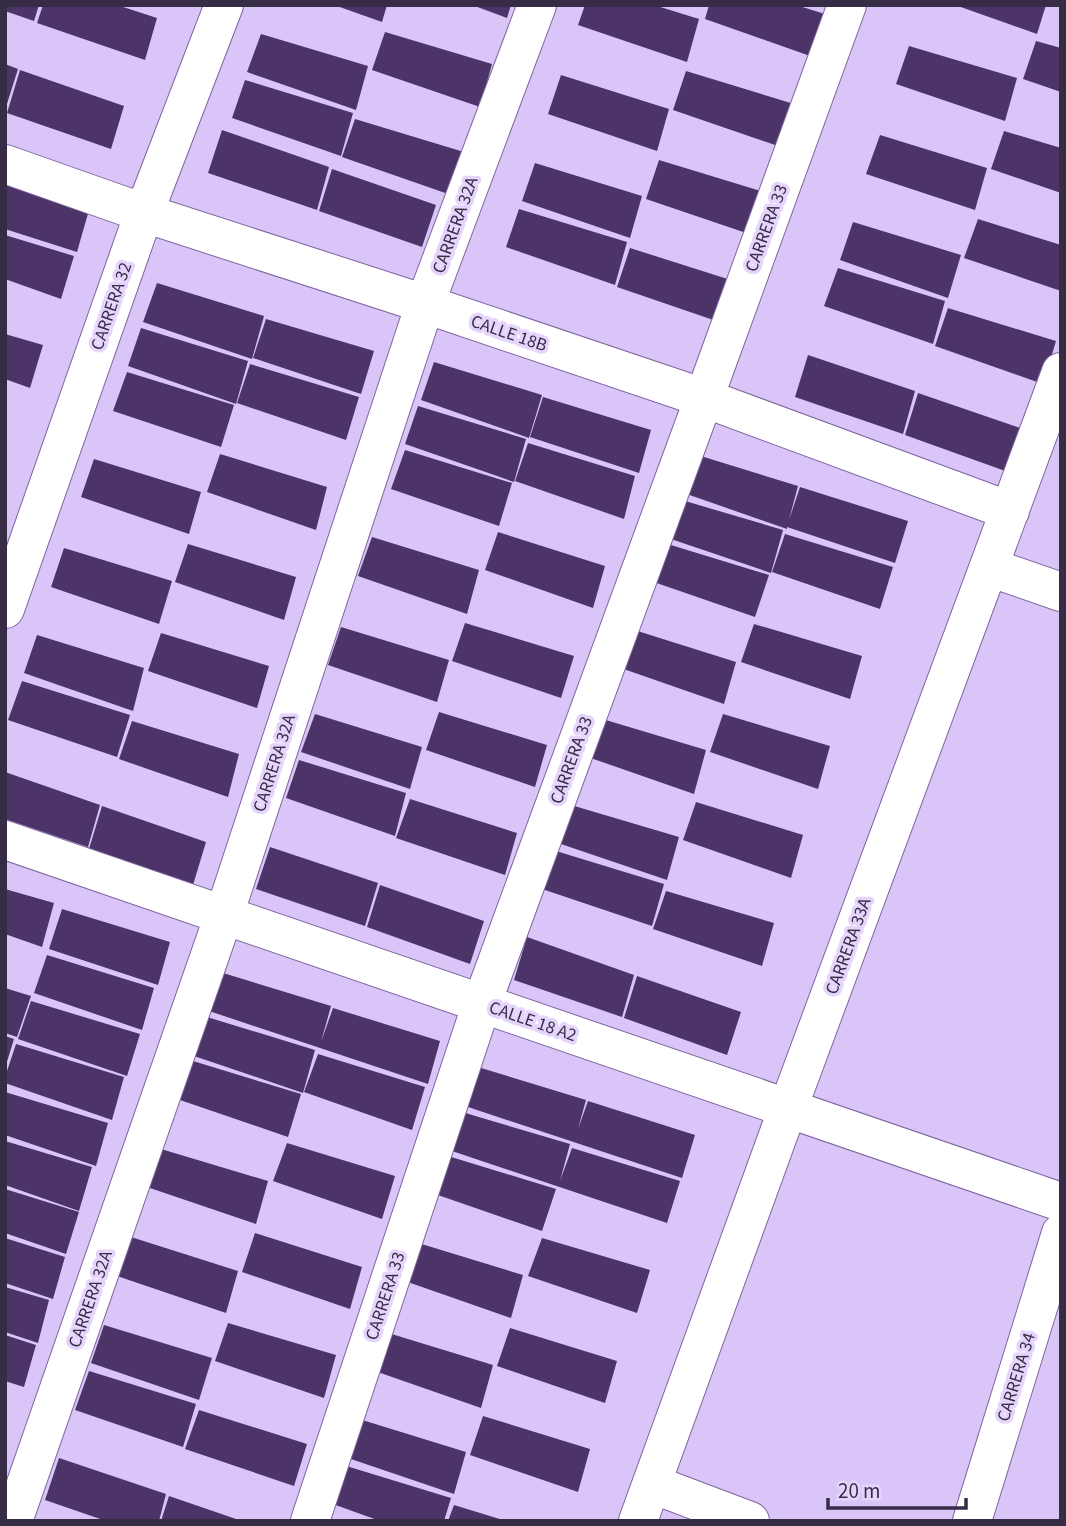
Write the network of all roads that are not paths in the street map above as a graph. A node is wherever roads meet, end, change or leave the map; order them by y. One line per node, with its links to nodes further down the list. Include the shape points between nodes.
1 (224, 5): 5 (street, CARRERA 32)
2 (537, 5): 6 (street, CARRERA 32A)
3 (847, 5): 8 (street, CARRERA 33)
4 (5, 164): 5 (street, CALLE 18B)
5 (144, 213): 6 (street, CALLE 18B); 12 (street, CARRERA 32)
6 (425, 304): 8 (street, CALLE 18B); 14 (street, CARRERA 32A)
7 (1061, 372): 9 (street, CARRERA 33A)
8 (704, 398): 9 (street, CALLE 18B); 15 (street, CARRERA 33)
9 (1010, 511): 10 (street, CARRERA 33A)
10 (989, 567): 11 (street); 16 (street, CARRERA 33A)
11 (1061, 592)
12 (5, 609)
13 (5, 840): 14 (street, CALLE 18 A2)
14 (224, 915): 15 (street, CALLE 18 A2); 20 (street, CARRERA 32A)
15 (482, 1003): 16 (street, CALLE 18 A2); 21 (street, CARRERA 33)
16 (788, 1108): 17 (street, CALLE 18 A2); 19 (street, CARRERA 33A)
17 (1061, 1202)
18 (1061, 1233): 24 (street, CARRERA 34)
19 (652, 1484): 22 (street, CARRERA 33A); 23 (street)
20 (15, 1517)
21 (310, 1521)
22 (638, 1521)
23 (750, 1521)
24 (972, 1521)

